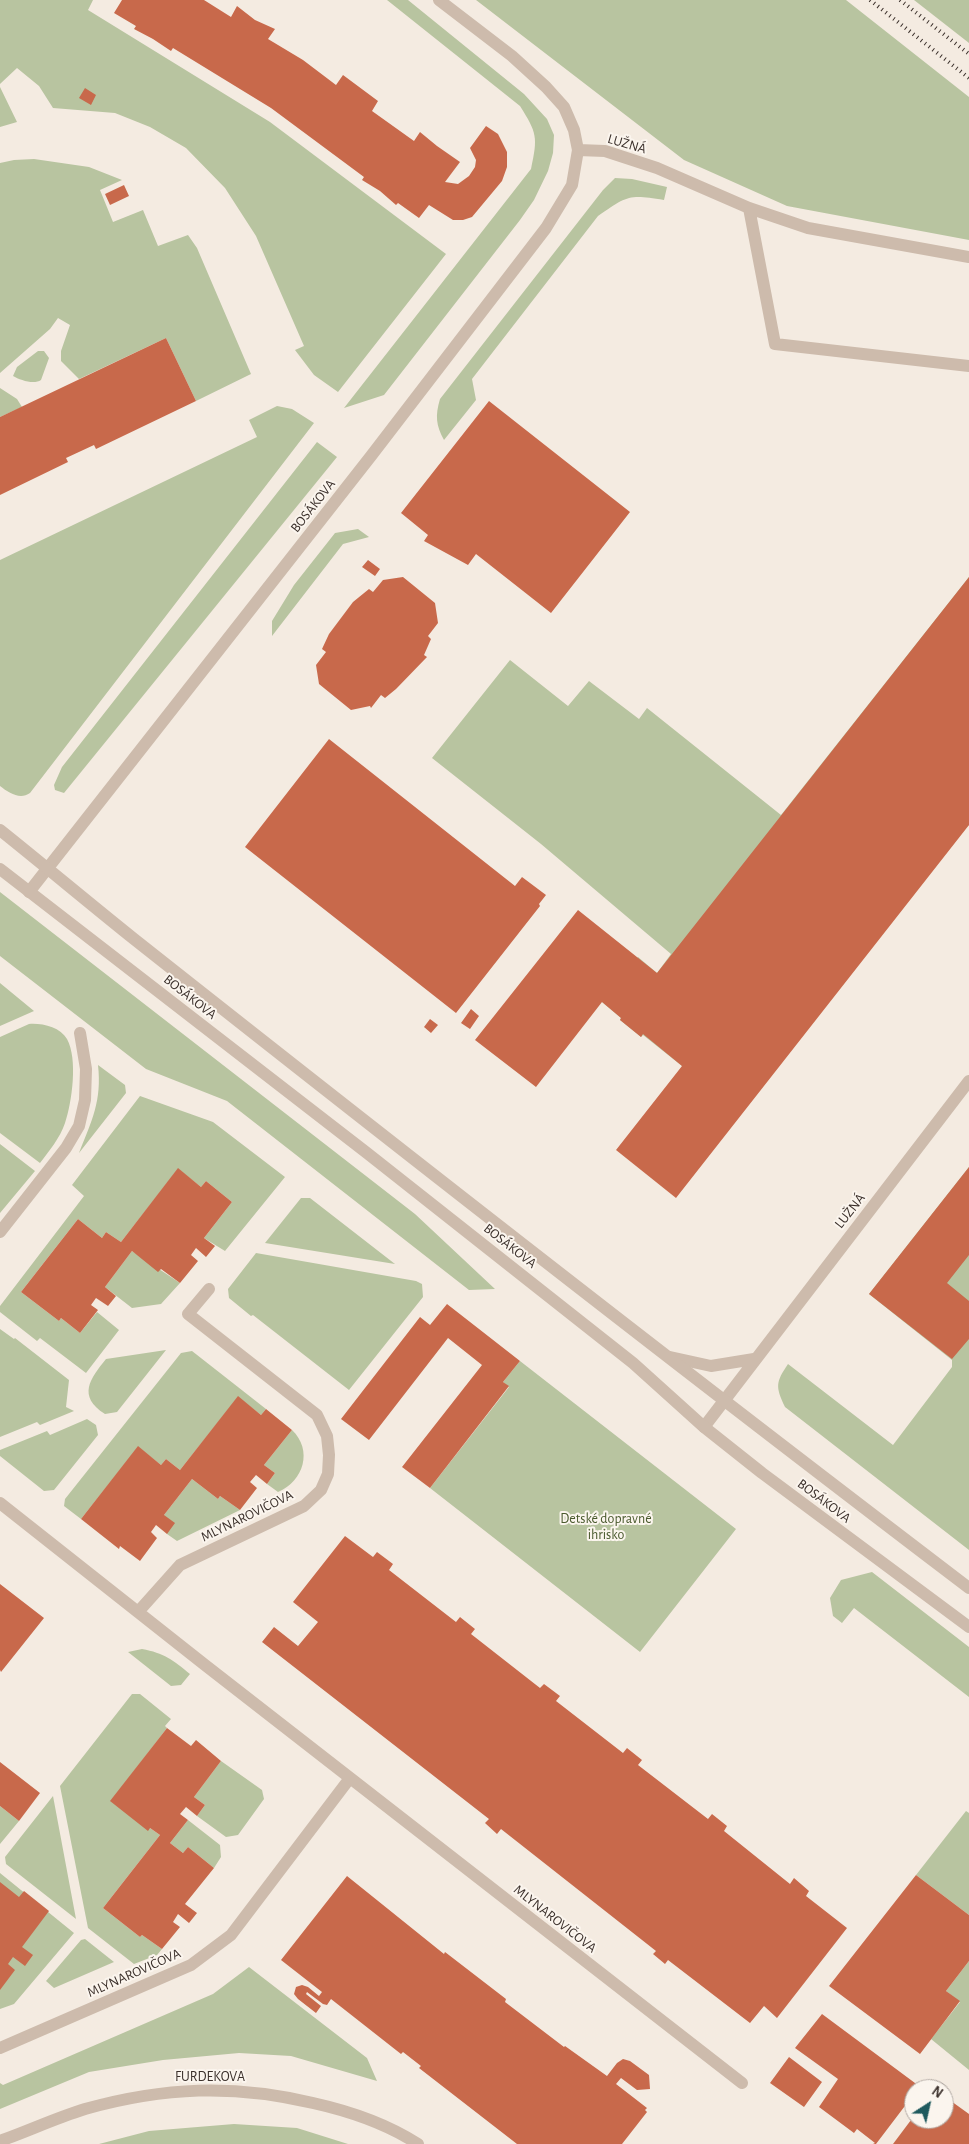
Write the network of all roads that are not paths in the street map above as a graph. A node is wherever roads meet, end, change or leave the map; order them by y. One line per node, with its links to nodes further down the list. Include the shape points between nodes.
1 (440, 0): 2 (street, via 546,87 564,107)
2 (578, 150): 3 (street, LUŽNÁ, via 605,151 658,168); 7 (street, BOSÁKOVA, via 572,185 546,228 372,456)
3 (749, 208): 4 (street, LUŽNÁ, via 808,228); 5 (street, via 775,344)
4 (969, 257)
5 (969, 366)
6 (0, 830): 7 (street, BOSÁKOVA)
7 (47, 868): 9 (street, BOSÁKOVA); 14 (street, BOSÁKOVA)
8 (0, 869): 9 (street, BOSÁKOVA)
9 (29, 892): 17 (street, BOSÁKOVA, via 633,1362)
10 (80, 1033): 12 (street, via 86,1069 85,1100 79,1126 66,1148)
11 (969, 1081): 15 (street, LUŽNÁ)
12 (0, 1232)
13 (209, 1289): 20 (street, MLYNAROVIČOVA, via 188,1314 317,1415 327,1436 328,1474 321,1490 304,1506 180,1565)
14 (670, 1357): 15 (street, via 711,1366); 16 (street, BOSÁKOVA)
15 (754, 1359): 16 (street, LUŽNÁ)
16 (724, 1399): 17 (street, LUŽNÁ); 19 (street, BOSÁKOVA)
17 (704, 1426): 21 (street, BOSÁKOVA, via 842,1534)
18 (0, 1503): 20 (street, MLYNAROVIČOVA)
19 (969, 1588)
20 (138, 1612): 22 (street, MLYNAROVIČOVA)
21 (969, 1627)
22 (350, 1778): 23 (street, MLYNAROVIČOVA, via 231,1935 191,1965); 24 (street, MLYNAROVIČOVA)
23 (0, 2048)
24 (742, 2083)
25 (0, 2141): 26 (street, FURDEKOVA, via 83,2110 126,2100 158,2093 228,2090 274,2095 324,2106 370,2120)
26 (418, 2144)

